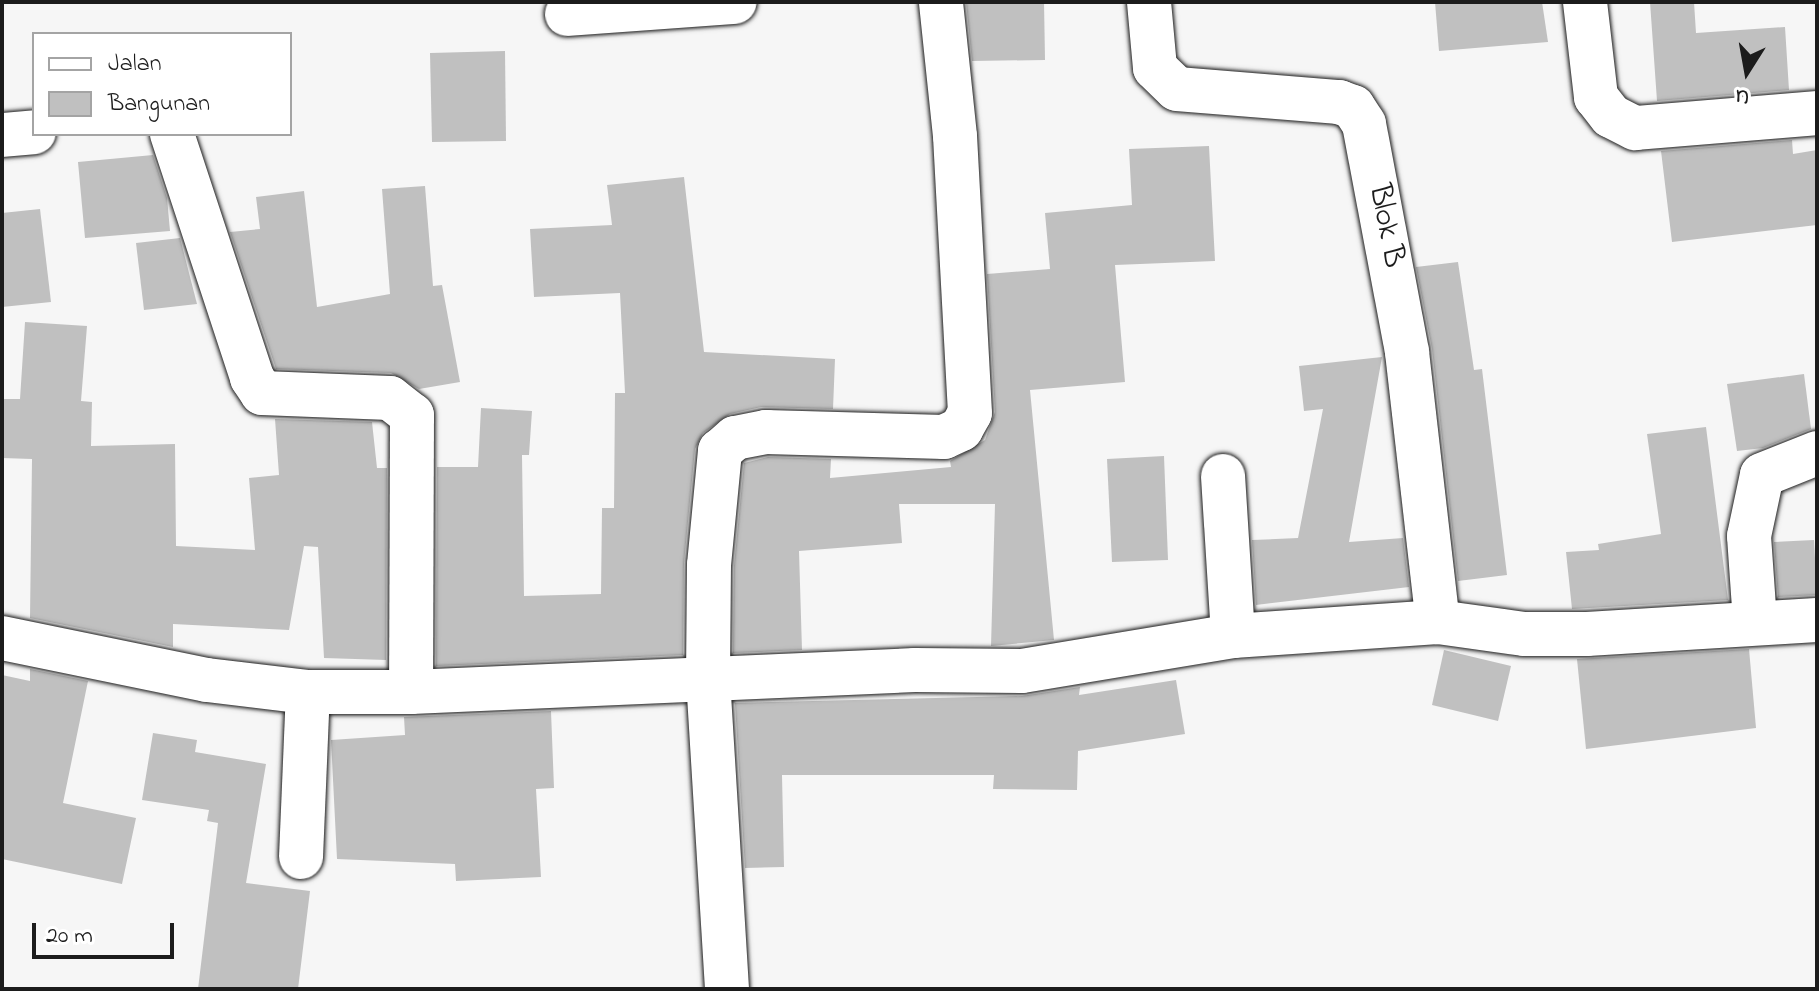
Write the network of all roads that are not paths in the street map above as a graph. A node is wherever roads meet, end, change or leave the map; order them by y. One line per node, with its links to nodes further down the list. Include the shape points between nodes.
1 (735, 2): 5 (street)
2 (941, 2): 17 (street, via 955,136 970,413 961,429 944,437 766,432 726,442 720,451 709,565)
3 (1149, 2): 13 (street, Blok B, via 1155,68 1177,89 1339,102 1353,107 1364,124 1407,352)
4 (1585, 2): 6 (street, via 1596,97 1611,116 1635,128)
5 (567, 14)
6 (1817, 113)
7 (32, 132): 8 (street)
8 (2, 135)
9 (173, 136): 19 (street, via 252,378 262,393 390,398 412,415)
10 (1817, 453): 14 (street, via 1762,475 1749,536)
11 (1223, 476): 15 (street)
12 (1817, 620): 14 (street)
13 (1438, 622): 14 (street, via 1524,634); 15 (street)
14 (1755, 622)
15 (1233, 636): 17 (street, via 1022,671)
16 (2, 638): 18 (street, via 207,680)
17 (708, 678): 19 (street); 21 (street)
18 (308, 692): 19 (street); 20 (street)
19 (411, 692)
20 (301, 857)
21 (727, 989)

